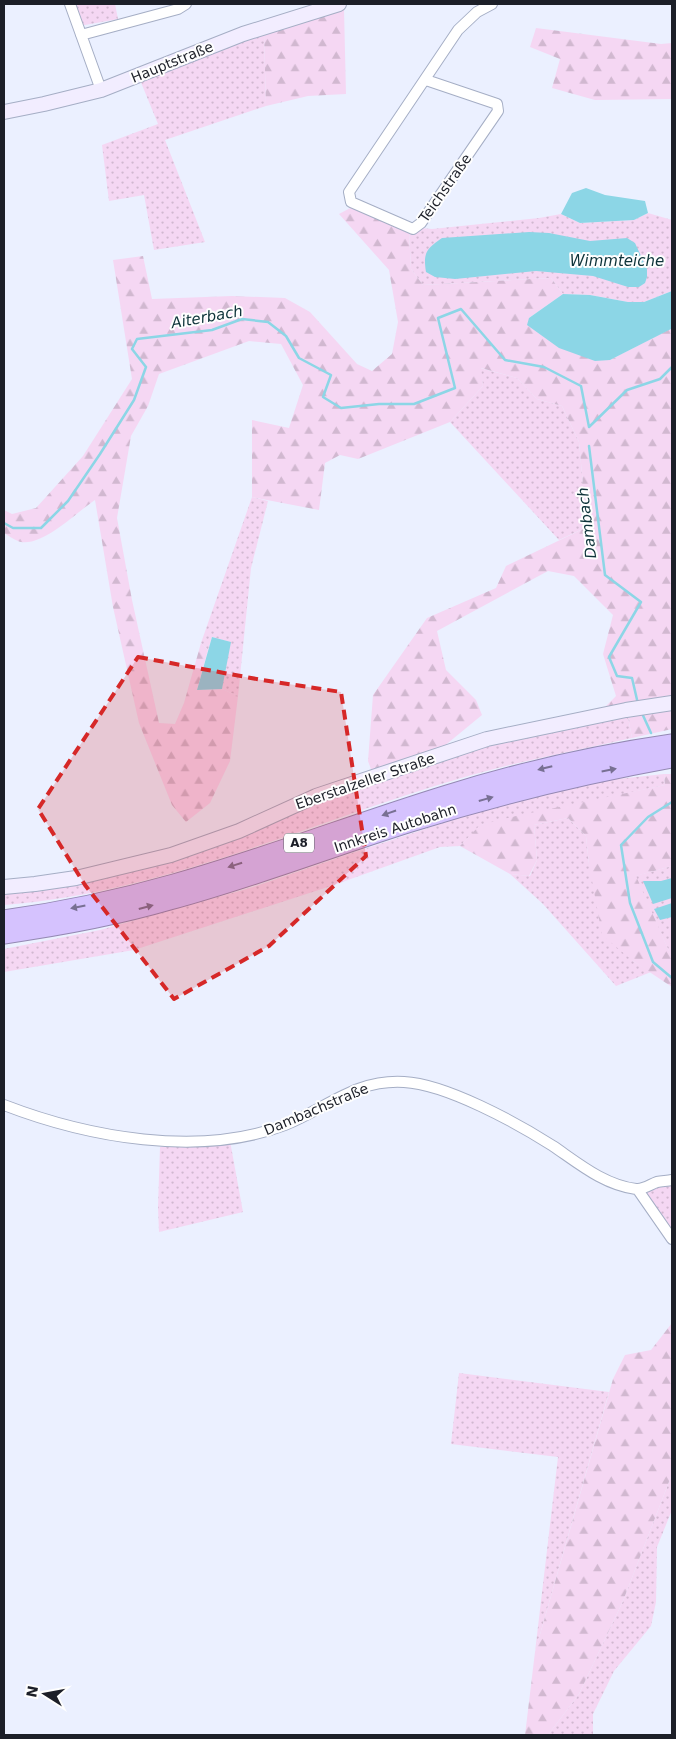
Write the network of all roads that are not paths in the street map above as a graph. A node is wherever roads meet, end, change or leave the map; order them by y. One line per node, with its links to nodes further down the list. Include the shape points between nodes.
1 (70, 4): 5 (street)
2 (186, 4): 5 (street, via 178,9)
3 (339, 4): 7 (street, Hauptstraße, via 243,34)
4 (492, 4): 6 (street, Teichstraße, via 476,12 458,30)
5 (81, 35): 7 (street)
6 (426, 80): 6 (street, Teichstraße, via 498,104 498,111 414,229 351,202 349,192)
7 (101, 90): 8 (street, Hauptstraße)
8 (4, 112)
9 (672, 703): 12 (street, Eberstalzeller Straße, via 487,739 316,796 238,831 171,855 76,878)
10 (672, 744): 13 (highway, Innkreis Autobahn / A8, one-way to 13, via 504,778 175,884 77,908)
11 (672, 758): 14 (highway, Innkreis Autobahn / A8, one-way to 11, via 138,909 499,795)
12 (4, 887)
13 (4, 920)
14 (4, 934)
15 (4, 1105): 17 (street, Dambachstraße, via 87,1130 164,1142 188,1142 269,1130 369,1085 415,1083 499,1116 602,1178)
16 (672, 1180): 17 (street)
17 (638, 1190): 18 (street)
18 (672, 1239)

